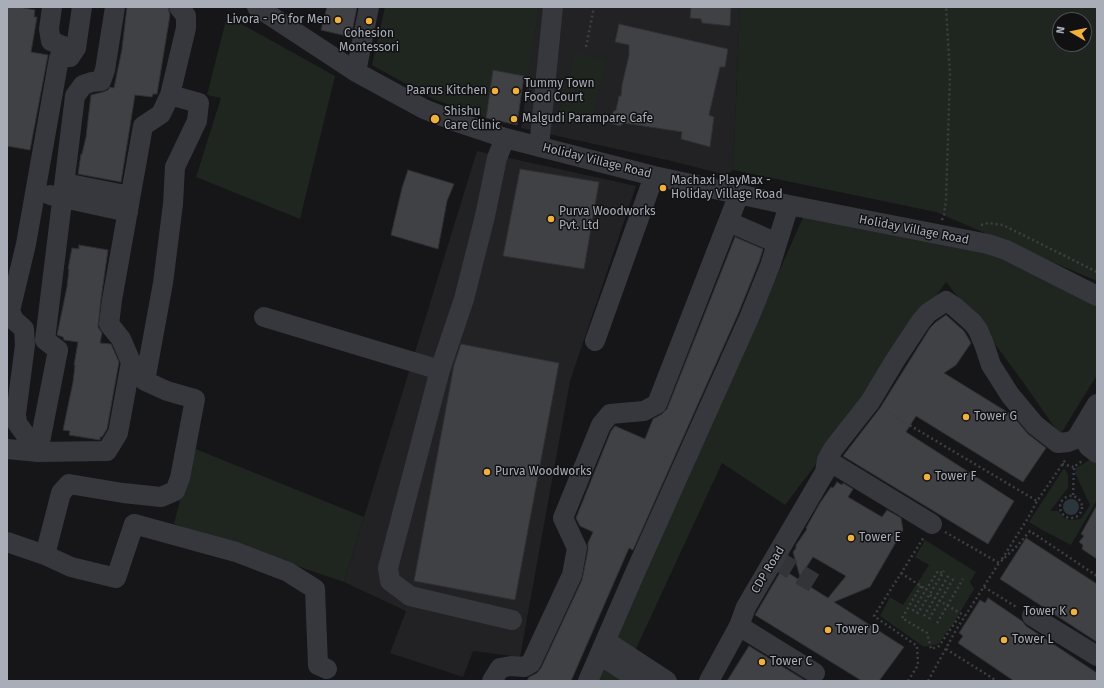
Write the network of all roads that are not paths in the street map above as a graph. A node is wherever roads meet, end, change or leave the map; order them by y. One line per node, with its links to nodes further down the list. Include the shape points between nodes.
1 (52, 7): 8 (street, via 49,29 51,41 63,46)
2 (82, 7): 8 (street, via 76,48)
3 (115, 7): 14 (street, via 101,81 83,85 75,96)
4 (179, 7): 10 (street, via 186,16 186,28)
5 (257, 7): 9 (street, Holiday Village Road)
6 (369, 7): 9 (street)
7 (553, 7): 12 (street)
8 (70, 57): 15 (street, via 59,58)
9 (356, 72): 11 (street, Holiday Village Road, via 424,109)
10 (170, 95): 17 (street, via 161,114 143,126); 33 (street, via 200,103 197,121 175,167 163,283 145,381 195,399 180,478 175,491 161,497 69,484 61,493)
11 (505, 138): 12 (street, Holiday Village Road); 24 (street, via 497,158 464,300)
12 (539, 147): 13 (street, Holiday Village Road)
13 (654, 176): 16 (street, Holiday Village Road); 23 (street)
14 (64, 190): 15 (street); 17 (street); 28 (street, via 45,340 58,350)
15 (35, 192): 28 (street, via 10,311 14,320 24,329 25,345 16,414 18,423)
16 (739, 194): 18 (street, Holiday Village Road); 19 (street)
17 (129, 204): 28 (street, via 109,324 121,339 131,362 118,433 107,451)
18 (789, 205): 20 (street); 21 (street, Holiday Village Road, via 988,244 1006,250)
19 (729, 222): 20 (street); 41 (street, via 658,404 644,411 610,414 601,425 563,518 576,548 572,575 531,663 524,667 500,668)
20 (777, 243): 37 (street, via 749,318)
21 (1097, 296)
22 (264, 317): 24 (street)
23 (595, 340)
24 (440, 370): 35 (street, via 388,568 390,580 410,596)
25 (1097, 404): 30 (street, CDP Road, via 1076,439 1058,443 1035,424 1010,395 991,365 978,330 946,301 921,321 870,402)
26 (1097, 429): 29 (street, via 1088,446)
27 (7, 449): 28 (street)
28 (38, 452)
29 (1092, 455)
30 (827, 460): 31 (street); 36 (street, CDP Road, via 825,472 746,607)
31 (932, 524)
32 (7, 542): 33 (street)
33 (45, 555): 39 (street, via 71,567 116,578 134,524 236,552 288,572 315,589 318,665)
34 (1032, 616): 38 (street)
35 (512, 620)
36 (738, 626): 40 (street); 45 (street, CDP Road); 46 (street, via 738,646)
37 (603, 648): 42 (street); 43 (street); 44 (street)
38 (1097, 656)
39 (327, 669)
40 (815, 673)
41 (492, 681)
42 (588, 681)
43 (640, 681)
44 (667, 681)
45 (709, 681)
46 (719, 681)

